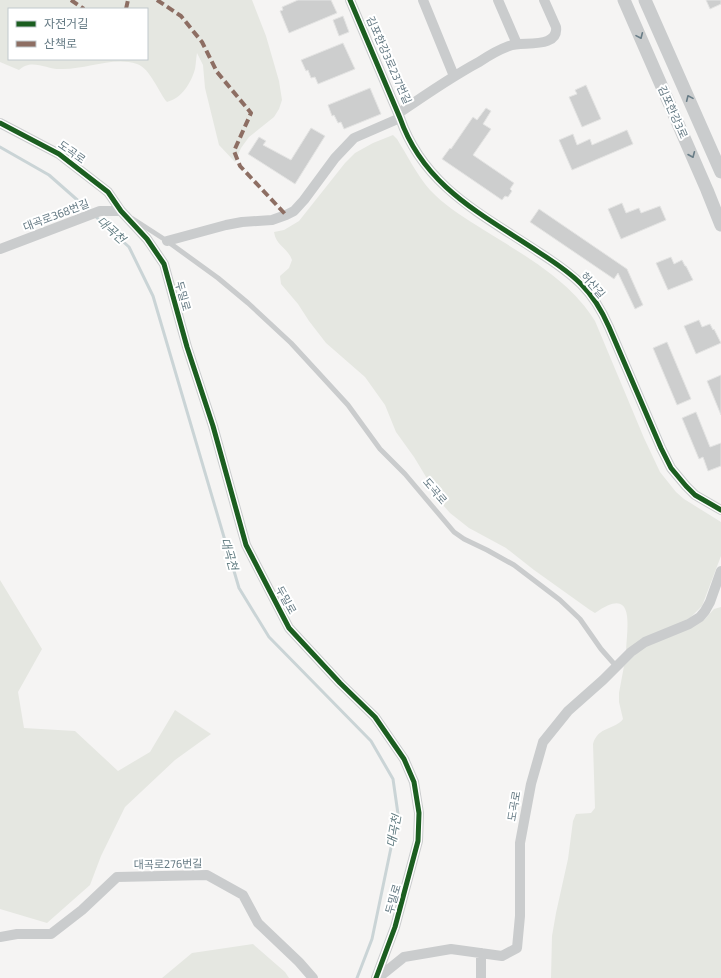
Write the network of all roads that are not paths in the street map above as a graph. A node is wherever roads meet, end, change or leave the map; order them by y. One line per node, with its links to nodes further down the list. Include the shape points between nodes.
1 (350, 0): 9 (street, 김포한강3로237번길)
2 (423, 0): 8 (street)
3 (498, 0): 7 (street)
4 (544, 0): 7 (street, 김포한강3로237번길, via 556,27 556,35 550,41)
5 (624, 0): 13 (street, 김포한강3로, one-way to 13)
6 (645, 0): 11 (street, 김포한강3로, one-way to 6)
7 (517, 44): 8 (street, 김포한강3로237번길, via 500,50)
8 (454, 76): 9 (street, 김포한강3로237번길)
9 (400, 115): 14 (street, via 354,138 335,158 304,200 286,216 226,225); 16 (street, 허산길, via 419,157 443,185 569,273 589,293 610,327 671,468 695,495)
10 (0, 123): 12 (street, 도곡로, via 59,154 108,192)
11 (721, 172)
12 (121, 211): 14 (lane, 도곡로); 15 (street, 대곡로368번길, via 99,211); 22 (street, 두밀로, via 147,238 164,264 246,545 266,586 289,628 375,717 404,759 414,782 419,813 418,841 395,927)
13 (721, 225)
14 (167, 241): 18 (lane, 도곡로, via 248,303 291,343 348,405 380,449 405,474 454,532 514,565 560,600 580,619)
15 (0, 249)
16 (721, 510)
17 (721, 572): 18 (street, via 710,602 700,617 645,642)
18 (616, 666): 20 (street, 도곡로, via 568,711 543,742 531,784 520,842 520,916 517,948 502,956)
19 (0, 937): 21 (street, 대곡로276번길, via 51,934 82,910 117,877 207,875 243,895 258,923)
20 (481, 953): 22 (street, via 451,949 404,957); 23 (street)
21 (312, 978)
22 (377, 978)
23 (481, 978)

